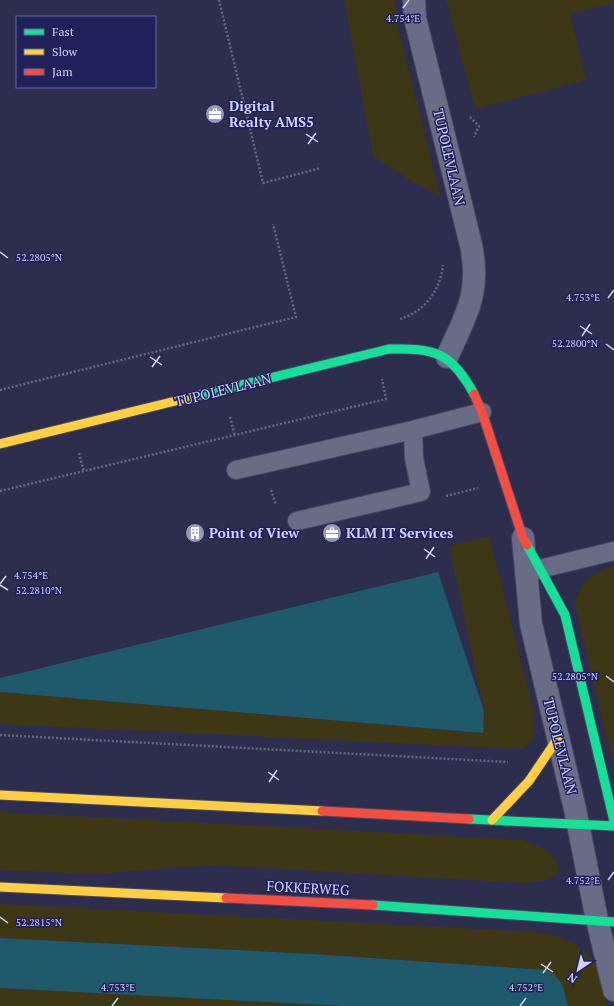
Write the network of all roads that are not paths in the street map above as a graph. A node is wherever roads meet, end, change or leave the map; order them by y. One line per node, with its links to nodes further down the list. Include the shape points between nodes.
1 (414, 0): 2 (street, TUPOLEVLAAN, via 415,18 471,245 475,278 470,306)
2 (447, 358): 3 (main road, TUPOLEVLAAN, via 464,376); 5 (main road, TUPOLEVLAAN, via 422,348 389,349)
3 (482, 412): 4 (lane); 8 (main road, TUPOLEVLAAN)
4 (413, 430): 6 (lane); 7 (lane, via 414,458 421,492)
5 (0, 444)
6 (236, 470)
7 (297, 521)
8 (523, 538): 10 (street, TUPOLEVLAAN)
9 (614, 551): 10 (lane)
10 (533, 571): 11 (street, TUPOLEVLAAN, via 531,624); 14 (main road, TUPOLEVLAAN, via 565,615)
11 (558, 738): 13 (main road, via 529,782); 15 (street, TUPOLEVLAAN)
12 (0, 795): 13 (main road)
13 (492, 820): 15 (main road)
14 (614, 821)
15 (579, 824): 16 (main road); 18 (street, TUPOLEVLAAN)
16 (614, 826)
17 (0, 887): 18 (main road, FOKKERWEG, via 396,906)
18 (606, 921): 19 (street, TUPOLEVLAAN)
19 (614, 990)

